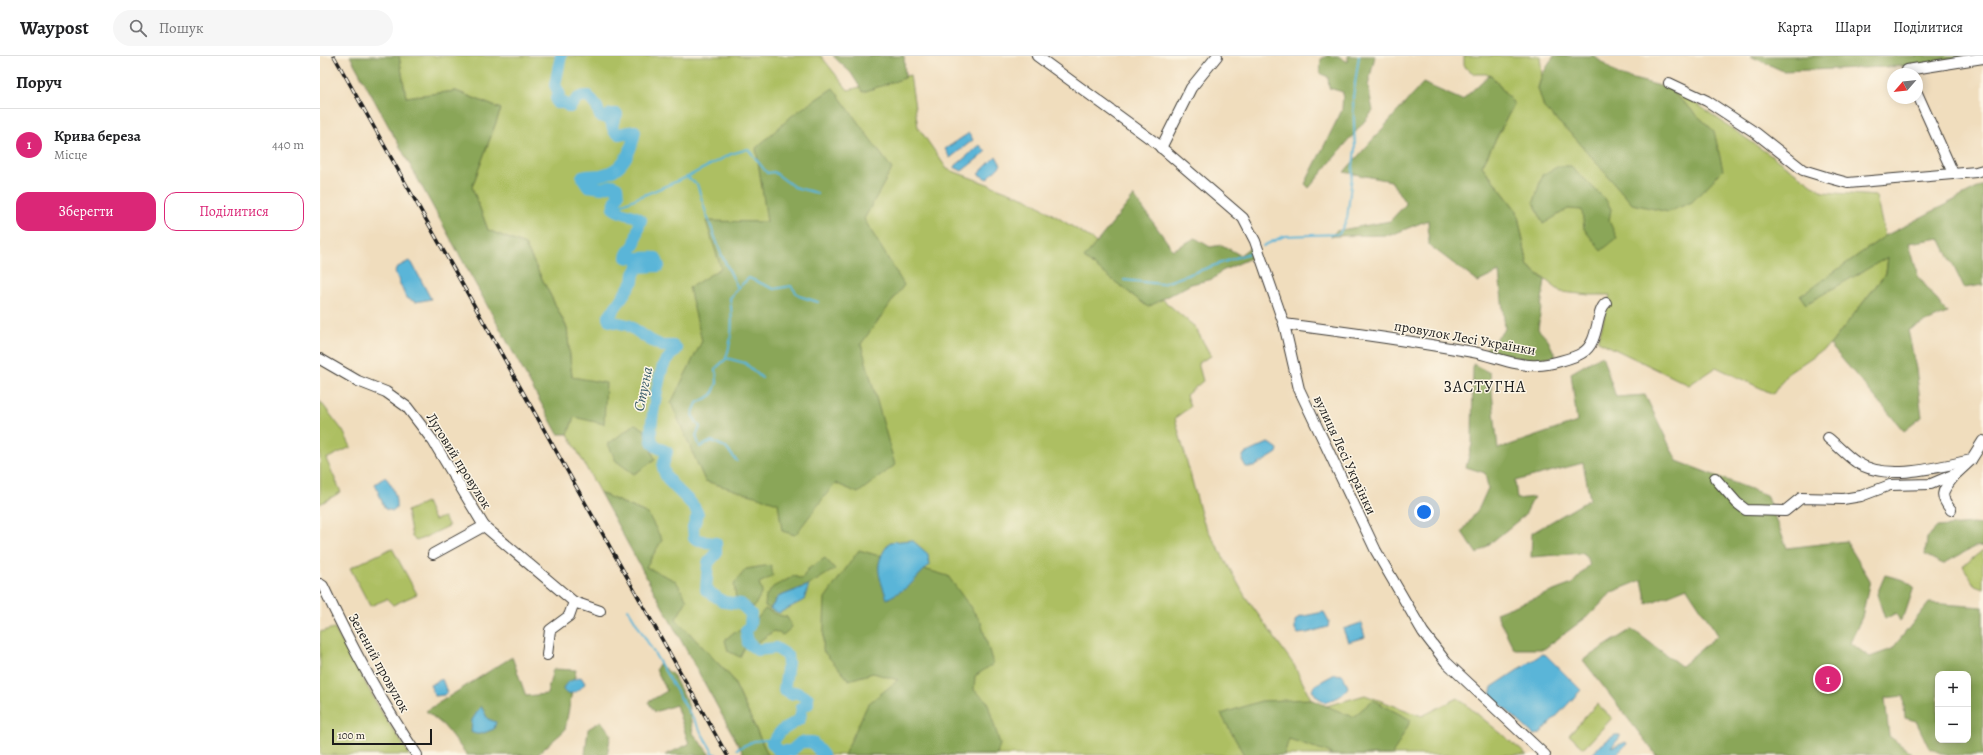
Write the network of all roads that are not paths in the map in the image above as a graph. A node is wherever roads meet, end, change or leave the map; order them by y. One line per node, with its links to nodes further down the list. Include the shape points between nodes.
1 (1037, 56): 7 (street, вулиця Лесі Українки)
2 (1217, 56): 7 (street, via 1191,88)
3 (1983, 58): 4 (street)
4 (1919, 68)
5 (1669, 83): 9 (street, via 1707,102 1756,132 1803,170 1826,178 1848,183)
6 (1922, 104): 9 (street)
7 (1161, 148): 11 (street, вулиця Лесі Українки, via 1243,218 1255,241)
8 (1983, 170): 9 (street)
9 (1953, 173)
10 (1606, 303): 11 (street, провулок Лесі Українки, via 1602,306 1595,336 1588,348 1575,356 1539,365 1467,351)
11 (1284, 324): 26 (street, вулиця Лесі Українки, via 1299,389 1376,551 1423,632 1446,662)
12 (320, 360): 19 (street, Луговий провулок, via 358,382 386,392 407,407 433,441)
13 (1828, 438): 15 (street, via 1857,462 1874,470 1905,472)
14 (1983, 440): 15 (street)
15 (1971, 460): 16 (street)
16 (1957, 473): 17 (street, via 1931,484 1890,485 1861,496 1844,499 1801,498 1785,511 1746,510 1737,504); 18 (street, via 1943,491 1945,503)
17 (1715, 478)
18 (1951, 510)
19 (484, 526): 20 (street, Луговий провулок); 22 (street)
20 (433, 554)
21 (320, 584): 25 (street, Зелений провулок, via 369,679)
22 (574, 602): 23 (street); 24 (street, via 569,616 550,630)
23 (600, 611)
24 (547, 655)
25 (417, 755)
26 (1545, 755)

